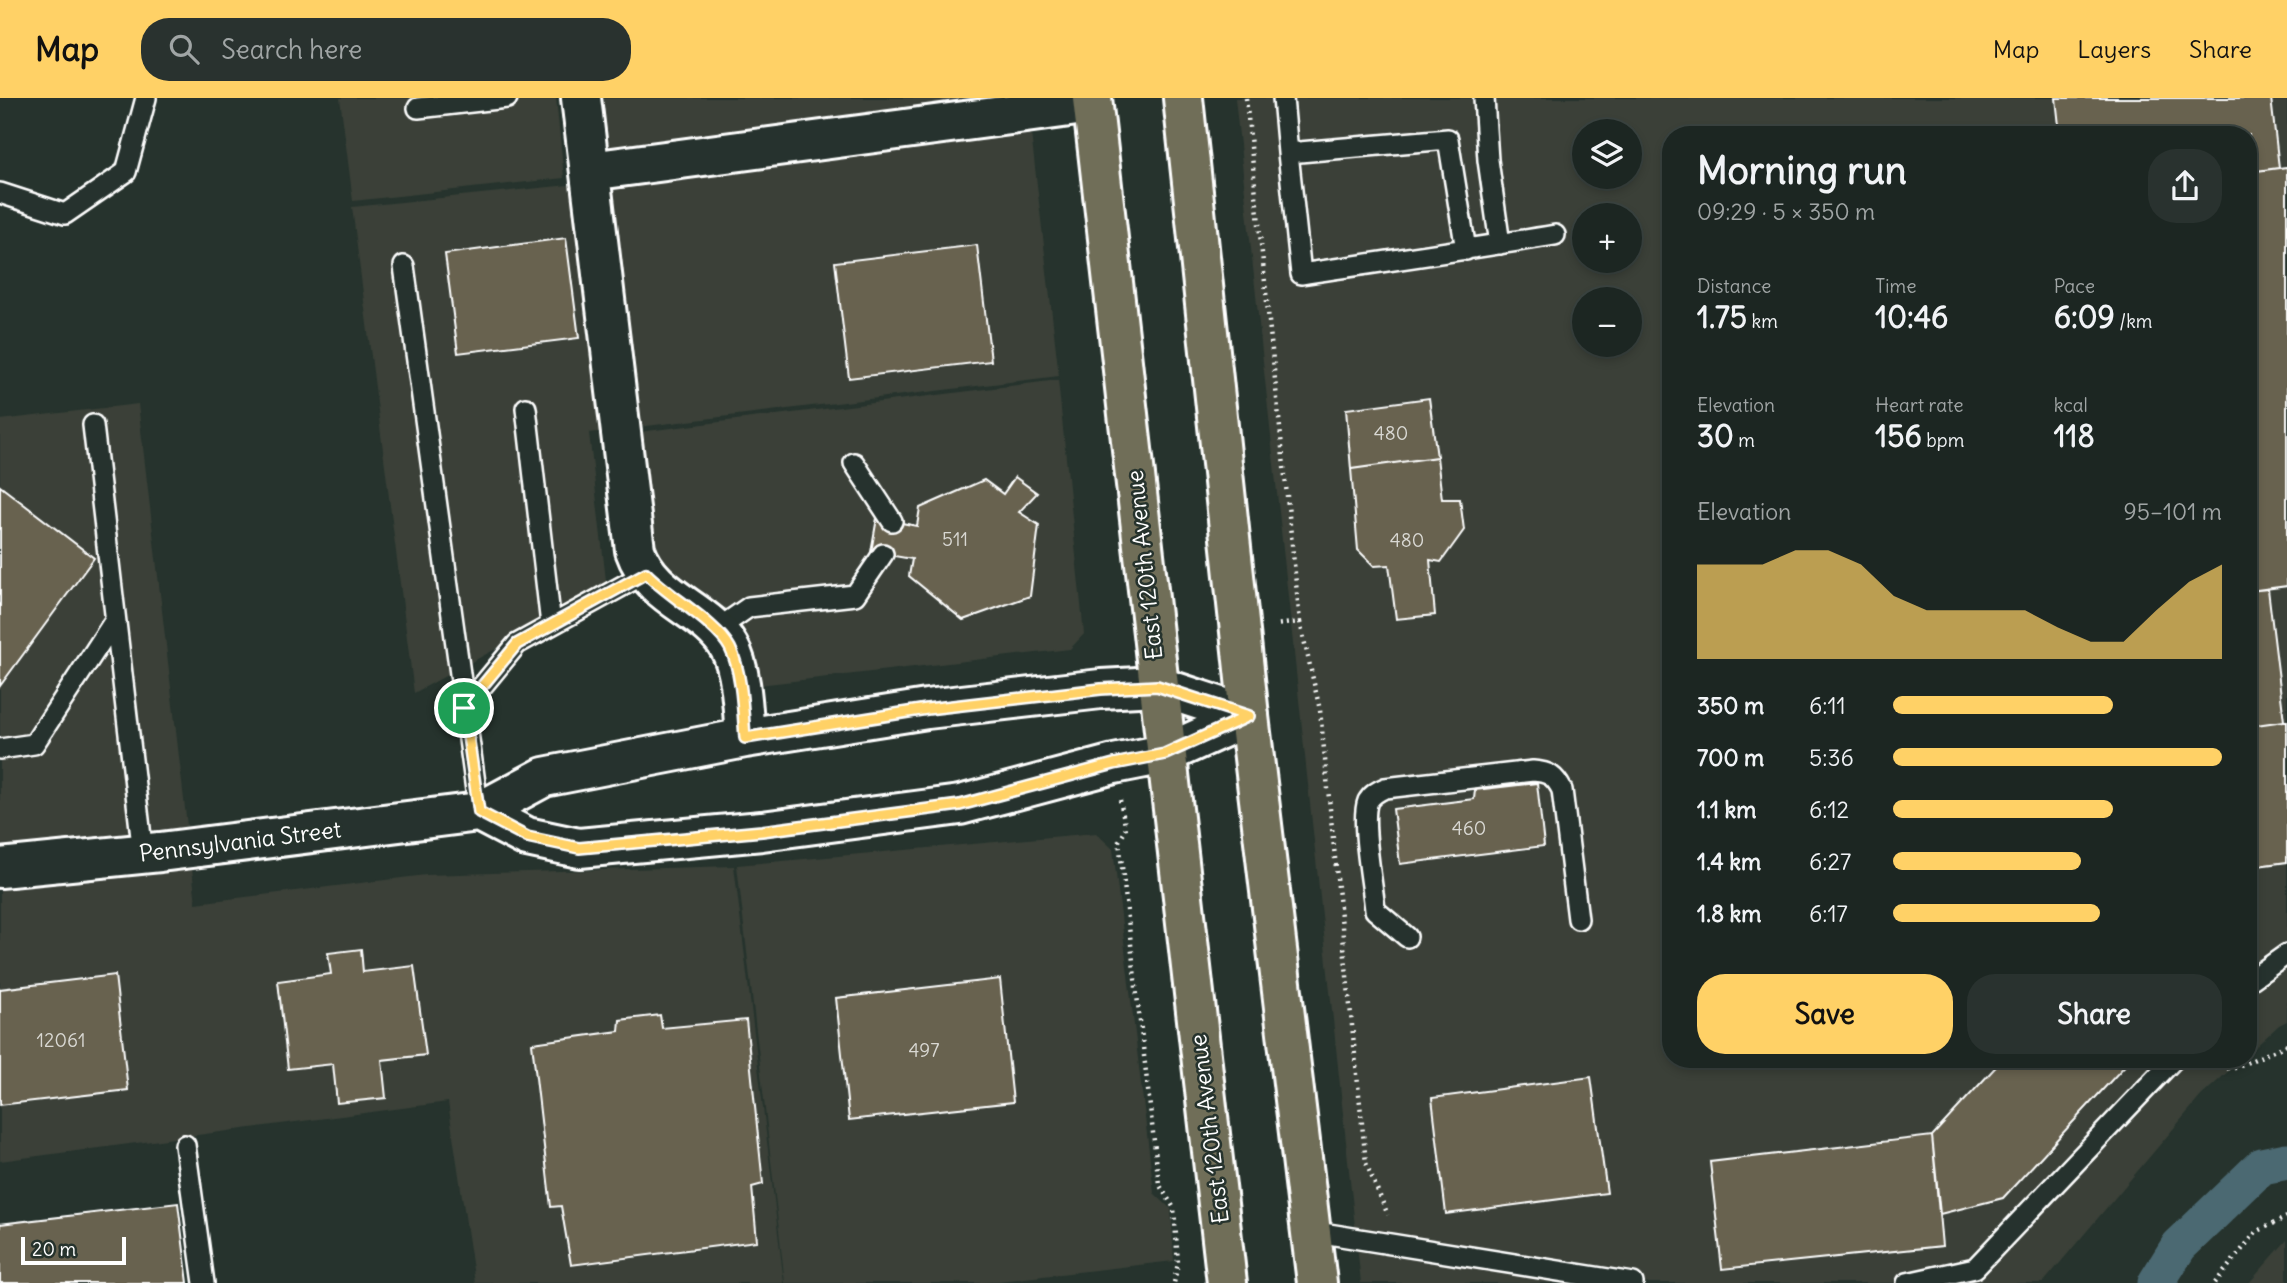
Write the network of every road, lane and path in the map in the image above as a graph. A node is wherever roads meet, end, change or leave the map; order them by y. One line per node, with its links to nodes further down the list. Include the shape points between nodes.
1 (146, 98): 11 (lane, via 126,172 65,214)
2 (581, 98): 10 (street)
3 (1183, 98): 28 (main road)
4 (1283, 98): 9 (lane)
5 (1484, 98): 13 (lane)
6 (498, 99): 8 (lane)
7 (1092, 101): 10 (street); 26 (main road, East 120th Avenue)
8 (418, 108)
9 (1288, 153): 14 (lane, via 1448,139); 14 (lane, via 1301,274)
10 (590, 171): 21 (street, via 635,550)
11 (0, 193)
12 (1555, 235): 13 (lane)
13 (1500, 244): 14 (lane)
14 (1466, 250)
15 (404, 266): 27 (lane)
16 (526, 408): 24 (lane)
17 (93, 425): 22 (lane)
18 (854, 463): 19 (lane)
19 (892, 521)
20 (883, 554): 25 (lane, via 855,595 749,607)
21 (646, 573): 24 (lane); 25 (street)
22 (115, 620): 30 (lane, via 34,744); 33 (lane)
23 (1300, 622): 45 (path, via 1320,710 1366,1163)
24 (551, 625): 27 (lane, via 517,644)
25 (716, 630): 29 (street, via 735,660)
26 (1157, 686): 28 (street, Pennsylvania Street); 29 (street, Pennsylvania Street, via 927,709); 31 (main road, East 120th Avenue)
27 (464, 708): 32 (lane)
28 (1249, 716): 31 (street); 44 (main road)
29 (745, 738): 32 (street, Pennsylvania Street, via 544,777)
30 (0, 749)
31 (1165, 754): 32 (street, via 960,805 762,831 579,848 527,837); 47 (main road, East 120th Avenue)
32 (479, 812): 33 (street, Pennsylvania Street)
33 (143, 853): 34 (street, Pennsylvania Street)
34 (0, 868)
35 (1578, 919): 36 (lane, via 1562,790 1548,772 1520,772 1385,788 1373,794 1365,818 1375,910)
36 (1407, 937)
37 (2287, 954): 38 (lane)
38 (2257, 975)
39 (2287, 1045): 40 (path)
40 (2257, 1058)
41 (2165, 1068): 50 (lane, via 1975,1268)
42 (184, 1145): 46 (lane)
43 (2287, 1217): 51 (path, via 2256,1233)
44 (1310, 1231): 45 (lane); 48 (main road)
45 (1400, 1244): 49 (lane)
46 (204, 1283)
47 (1227, 1283)
48 (1317, 1283)
49 (1633, 1283)
50 (1908, 1283)
51 (2215, 1283)

